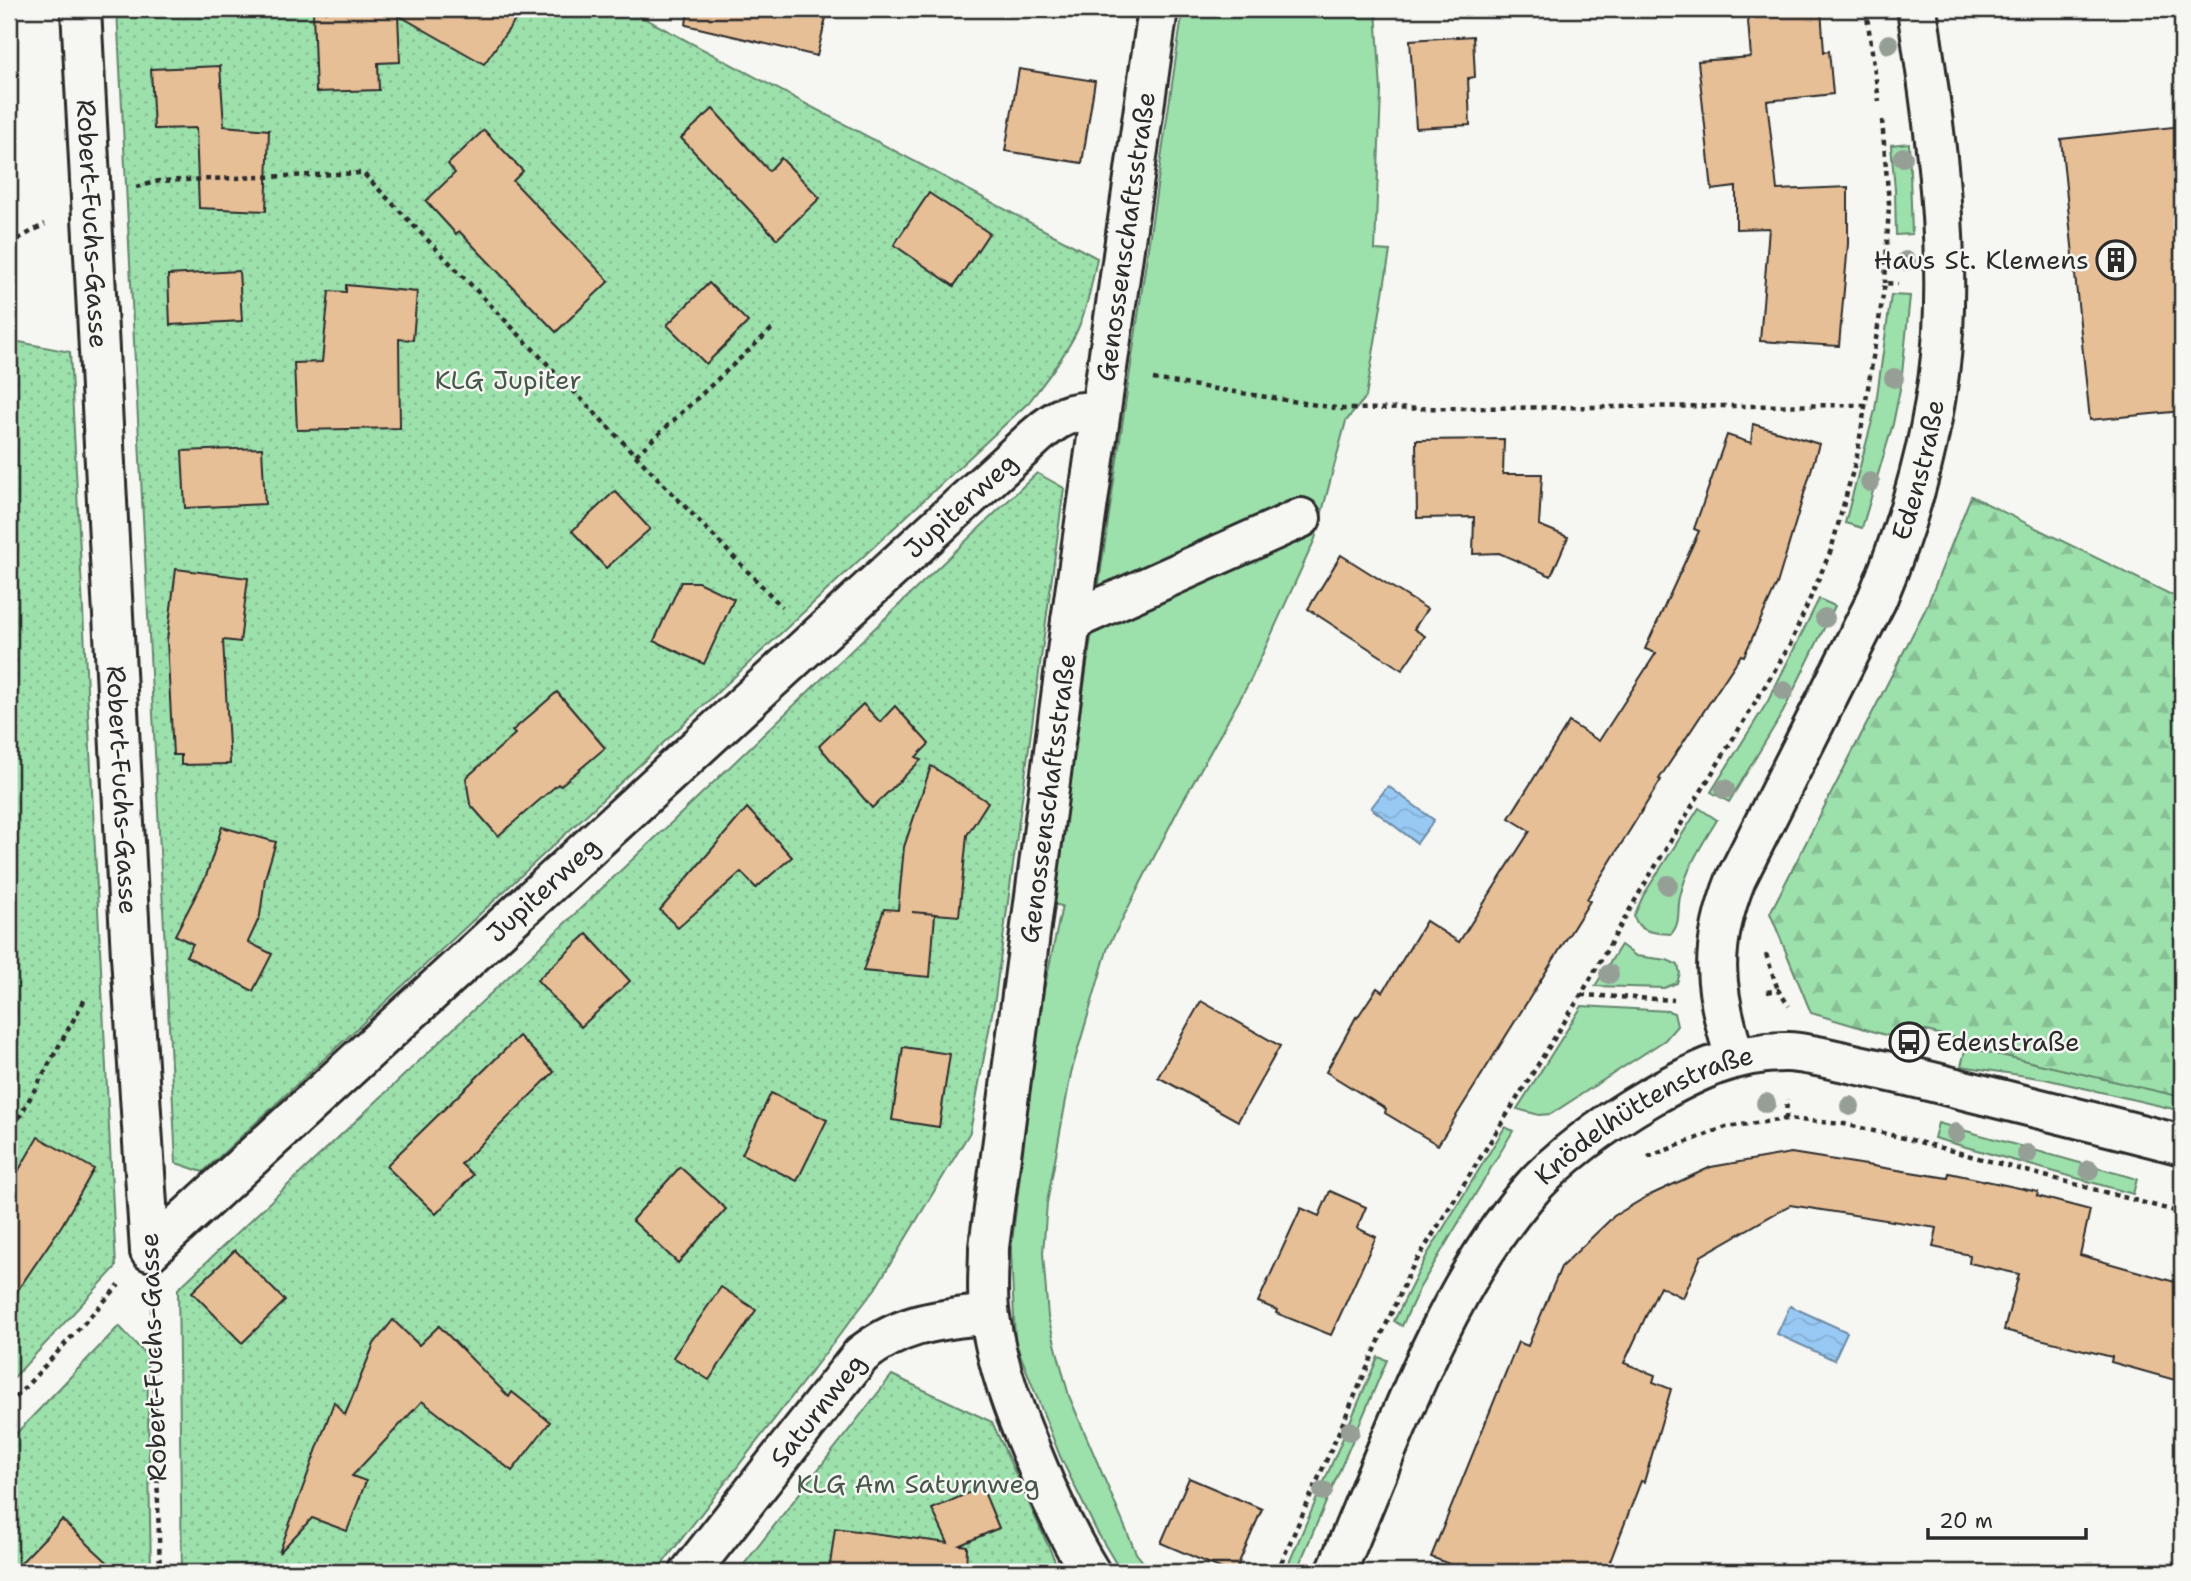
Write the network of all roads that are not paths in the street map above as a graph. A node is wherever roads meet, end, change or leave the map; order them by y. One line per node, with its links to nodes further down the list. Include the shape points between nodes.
1 (81, 9): 9 (street, Robert-Fuchs-Gasse)
2 (1158, 9): 4 (street, Genossenschaftsstraße)
3 (1917, 9): 7 (street, Edenstraße, via 1930,94 1941,227 1942,331 1931,421 1909,513 1877,599 1724,908 1717,986)
4 (1100, 411): 6 (street, Genossenschaftsstraße); 9 (street, Jupiterweg, via 1066,414 1053,421)
5 (1301, 517): 6 (street)
6 (1071, 621): 10 (street, Genossenschaftsstraße, via 989,1247)
7 (1735, 1057): 8 (street, Knödelhüttenstraße, via 1790,1052 1823,1057); 13 (street, Knödelhüttenstraße, via 1638,1104 1561,1161 1526,1194 1495,1236 1443,1327)
8 (2182, 1146)
9 (150, 1251)
10 (989, 1314): 11 (street, Saturnweg, via 916,1324 861,1355); 12 (street, Genossenschaftsstraße, via 1012,1407 1048,1493)
11 (690, 1572)
12 (1090, 1572)
13 (1336, 1572)

